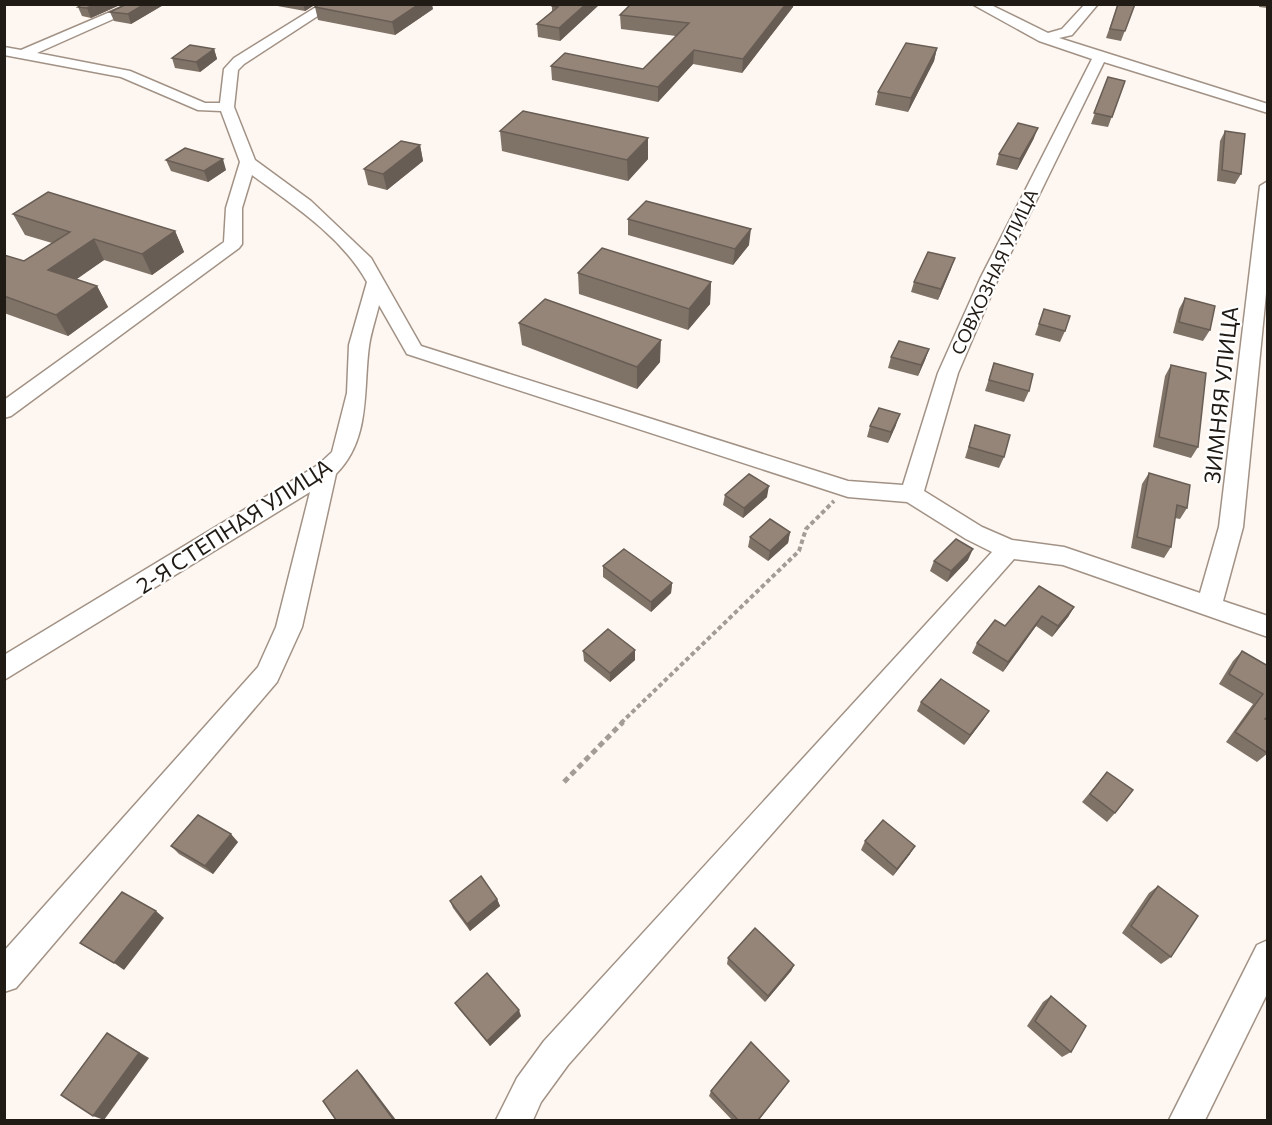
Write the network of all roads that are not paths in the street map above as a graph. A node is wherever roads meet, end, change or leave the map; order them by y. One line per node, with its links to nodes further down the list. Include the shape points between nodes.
1 (141, 4): 7 (street)
2 (330, 4): 10 (street, via 231,69)
3 (978, 4): 5 (street)
4 (1092, 4): 5 (street, via 1067,32)
5 (1044, 38): 8 (street)
6 (4, 51): 7 (street)
7 (22, 55): 9 (street); 10 (street, via 125,74 202,107)
8 (1099, 58): 11 (street); 17 (street, СОВХОЗНАЯ УЛИЦА, via 988,279 948,373)
9 (4, 63)
10 (227, 107): 12 (street)
11 (1268, 109)
12 (248, 162): 14 (street, via 335,232 365,262); 15 (street, via 234,208 233,244)
13 (1268, 186): 19 (street, ЗИМНЯЯ УЛИЦА, via 1231,527)
14 (376, 283): 16 (street, 2-Я СТЕПНАЯ УЛИЦА, via 359,345 357,393 342,455); 17 (street, via 414,350 848,489)
15 (4, 411)
16 (326, 471): 21 (street, 2-Я СТЕПНАЯ УЛИЦА); 23 (street, via 289,627 268,674)
17 (912, 494): 18 (street, via 974,533)
18 (1009, 549): 19 (street, via 1064,556); 24 (street, via 556,1053 529,1090)
19 (1209, 606): 20 (street)
20 (1268, 627)
21 (4, 669)
22 (1268, 956): 25 (street)
23 (4, 976)
24 (514, 1120)
25 (1186, 1120)

